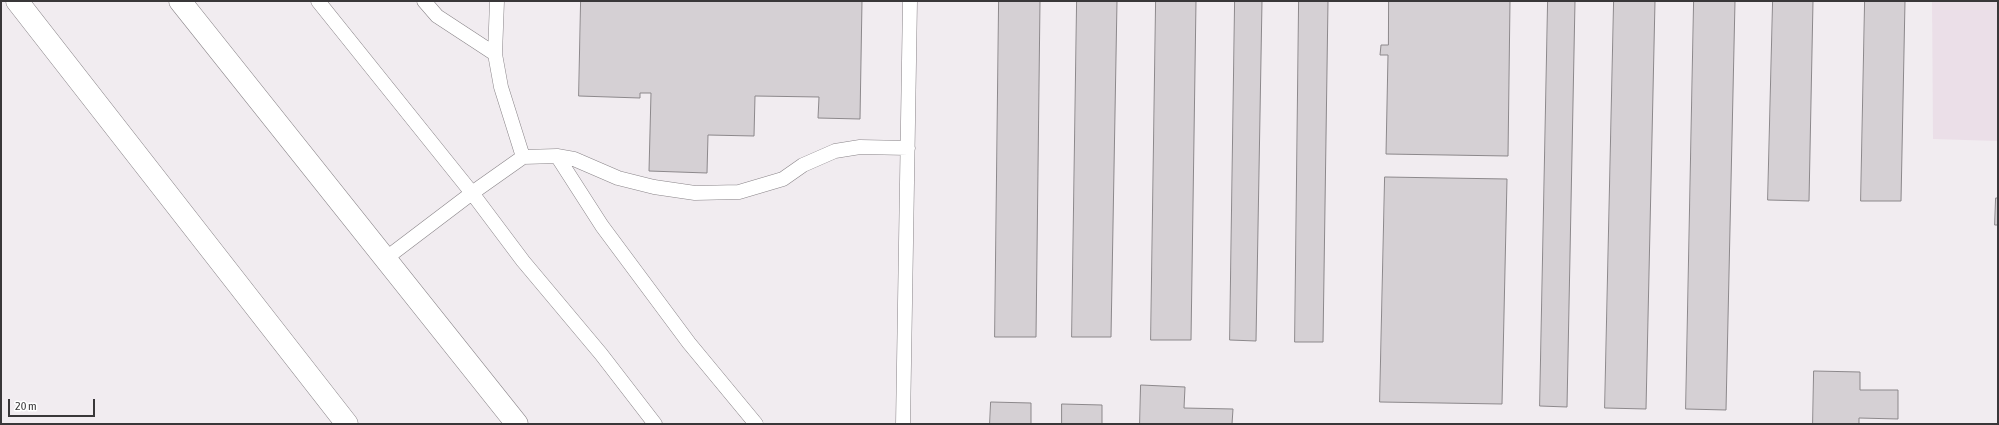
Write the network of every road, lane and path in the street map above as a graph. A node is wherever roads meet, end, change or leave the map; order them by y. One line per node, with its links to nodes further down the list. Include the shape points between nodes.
1 (17, 1): 13 (main road)
2 (180, 1): 12 (main road)
3 (318, 1): 11 (lane)
4 (424, 1): 7 (lane, via 437,16)
5 (497, 1): 7 (lane)
6 (910, 1): 8 (lane)
7 (495, 54): 10 (lane, via 501,87)
8 (908, 148): 9 (lane, via 860,147 835,151 803,165 783,179 739,192 695,194 618,178 574,159); 17 (lane)
9 (557, 156): 10 (lane); 16 (lane, via 602,226 690,343)
10 (523, 157): 11 (lane)
11 (472, 192): 12 (lane); 15 (lane, via 523,261 601,354)
12 (385, 259): 14 (main road)
13 (347, 424)
14 (516, 424)
15 (655, 424)
16 (756, 424)
17 (903, 424)

